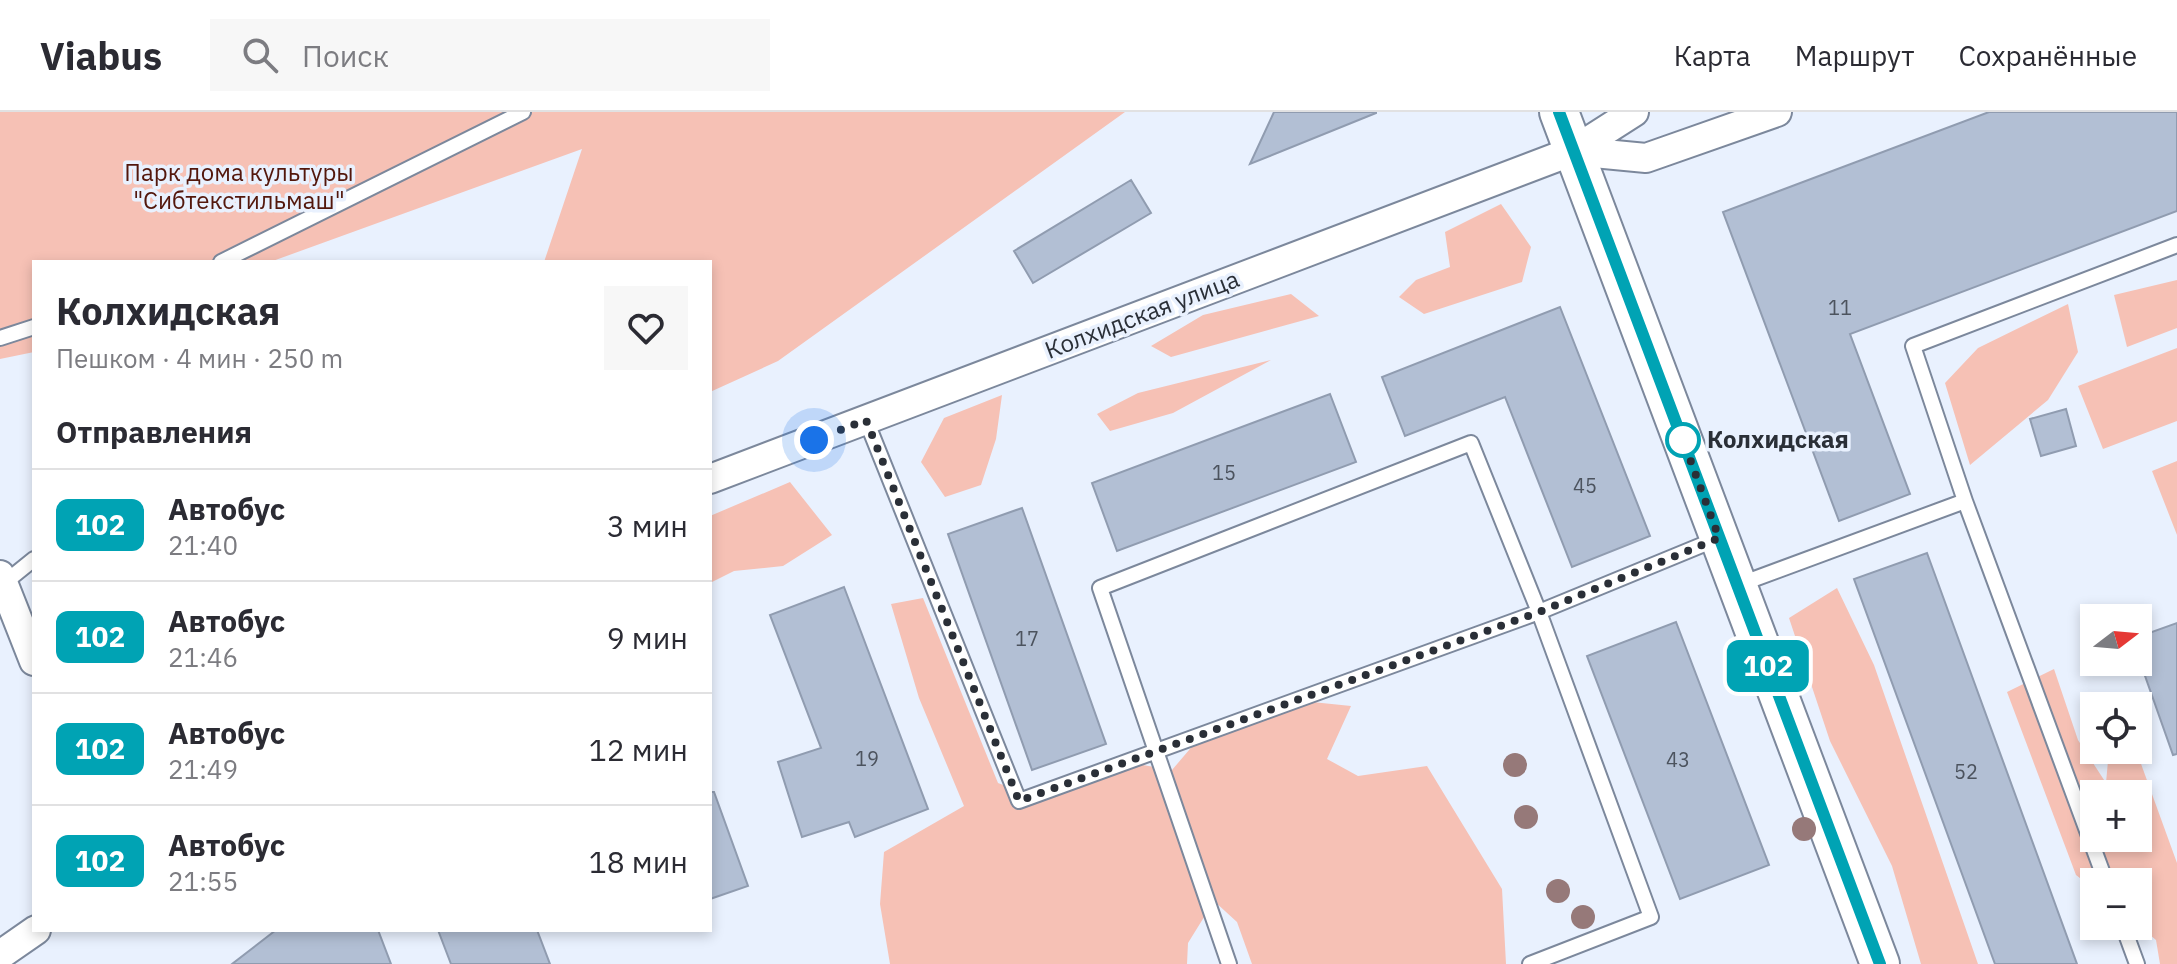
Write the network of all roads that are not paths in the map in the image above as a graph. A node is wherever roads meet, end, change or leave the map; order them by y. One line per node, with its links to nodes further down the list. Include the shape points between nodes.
1 (523, 112): 7 (lane)
2 (1559, 112): 5 (street)
3 (1634, 112): 5 (street, Колхидская улица)
4 (1777, 112): 5 (street, Колхидская улица, via 1646,158)
5 (1573, 151): 10 (street, Колхидская улица); 13 (street)
6 (2177, 245): 12 (lane, via 1913,346)
7 (225, 260)
8 (32, 328): 9 (lane)
9 (0, 338)
10 (866, 420): 11 (street, Колхидская улица); 19 (lane, via 1019,801)
11 (712, 478)
12 (1965, 501): 16 (lane); 20 (lane)
13 (1719, 538): 16 (street); 17 (lane)
14 (32, 560): 15 (lane)
15 (2, 580): 18 (street)
16 (1737, 585): 26 (street)
17 (1539, 612): 19 (lane); 19 (lane, via 1471,443 1100,588); 25 (lane, via 1651,917)
18 (32, 656)
19 (1155, 753): 24 (lane)
20 (2101, 868)
21 (33, 932): 23 (street)
22 (2128, 940): 27 (lane)
23 (0, 955)
24 (1229, 964)
25 (1530, 964)
26 (1880, 964)
27 (2137, 964)

